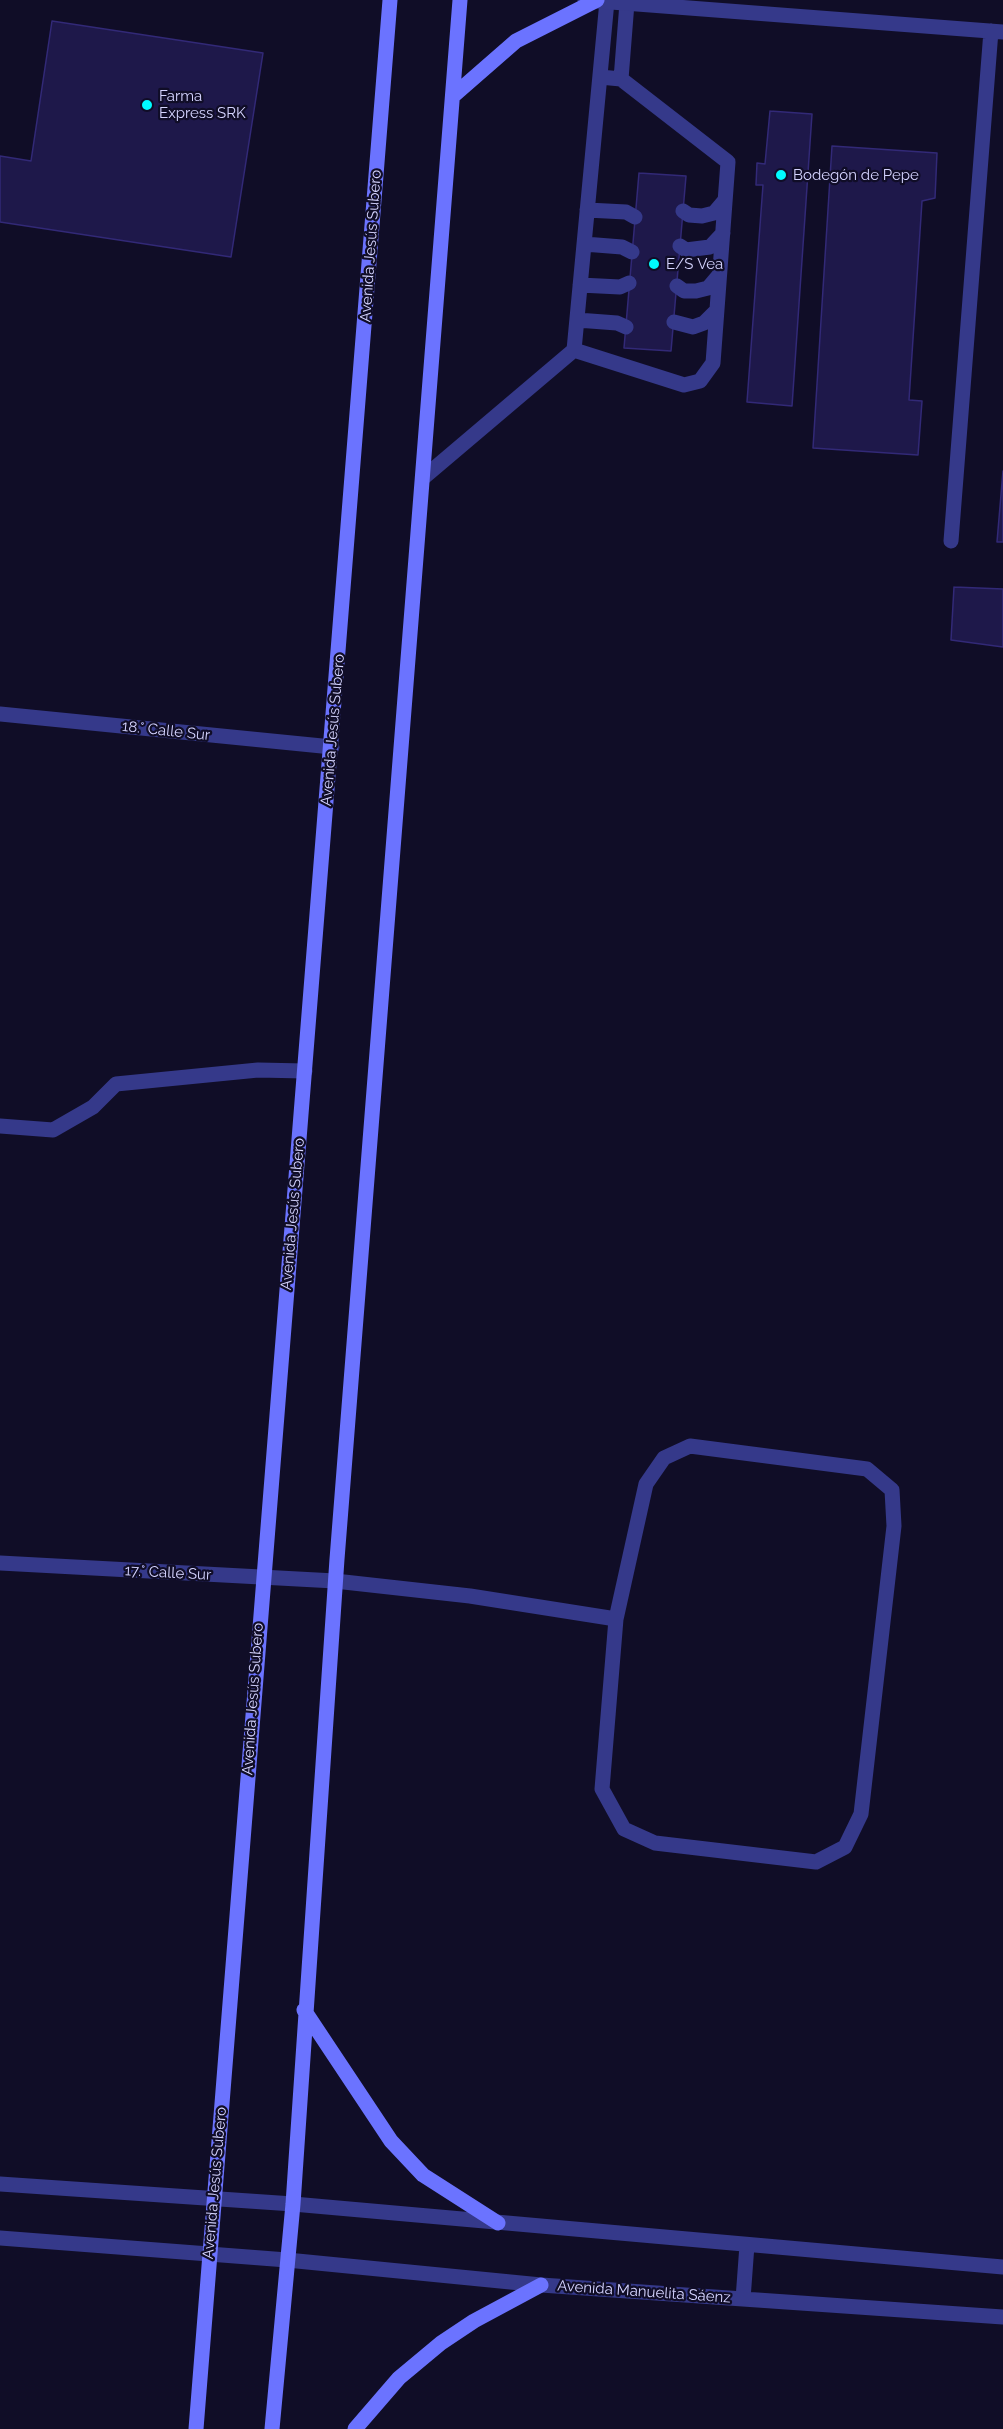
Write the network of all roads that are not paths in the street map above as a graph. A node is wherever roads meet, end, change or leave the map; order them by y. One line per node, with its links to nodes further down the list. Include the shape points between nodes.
1 (390, 0): 29 (main road, Avenida Jesús Subero)
2 (460, 0): 8 (main road)
3 (597, 1): 4 (street); 6 (street); 8 (main road, via 516,40)
4 (627, 3): 5 (street); 7 (street)
5 (997, 32): 27 (street)
6 (600, 77): 7 (street); 10 (street)
7 (621, 79): 9 (street, via 728,162)
8 (453, 96): 26 (main road)
9 (725, 200): 12 (street, via 714,213); 13 (street)
10 (587, 210): 11 (street); 14 (street)
11 (632, 212)
12 (685, 216)
13 (723, 233): 16 (street, via 710,247); 17 (street)
14 (584, 244): 15 (street); 18 (street)
15 (629, 247)
16 (682, 250)
17 (719, 275): 20 (street, via 708,288); 21 (street)
18 (580, 285): 19 (street); 22 (street)
19 (626, 288)
20 (679, 291)
21 (717, 310): 24 (street, via 704,323); 25 (street, via 713,363 693,384 684,385)
22 (576, 320): 23 (street); 25 (street)
23 (623, 323)
24 (676, 326)
25 (574, 350): 26 (street)
26 (423, 478): 34 (main road)
27 (951, 541)
28 (0, 714): 29 (street, 18.° Calle Sur)
29 (332, 747): 30 (main road, Avenida Jesús Subero)
30 (305, 1071): 31 (street, via 258,1070 116,1084 93,1107 53,1130); 33 (main road, Avenida Jesús Subero)
31 (0, 1126)
32 (0, 1563): 33 (street, 17.° Calle Sur)
33 (263, 1578): 34 (street, 17.° Calle Sur); 38 (main road, Avenida Jesús Subero)
34 (335, 1581): 35 (street, 17.° Calle Sur, via 470,1596); 36 (main road)
35 (616, 1619): 35 (street, via 602,1789 624,1829 655,1843 816,1862 845,1847 861,1814 894,1526 892,1490 867,1469 690,1446 664,1458 646,1484)
36 (304, 2010): 39 (main road); 40 (main road, via 391,2141 423,2175)
37 (0, 2184): 38 (street)
38 (214, 2198): 39 (street); 43 (main road, Avenida Jesús Subero)
39 (293, 2204): 40 (street); 44 (main road)
40 (498, 2223): 42 (street)
41 (0, 2238): 43 (street, Avenida Manuelita Sáenz)
42 (747, 2245): 45 (street); 47 (street)
43 (209, 2254): 44 (street, Avenida Manuelita Sáenz); 49 (main road, Avenida Jesús Subero)
44 (287, 2260): 46 (street, Avenida Manuelita Sáenz); 50 (main road)
45 (1003, 2267)
46 (541, 2285): 47 (street, Avenida Manuelita Sáenz); 51 (main road, via 441,2343 399,2378)
47 (743, 2299): 48 (street, Avenida Manuelita Sáenz)
48 (1003, 2317)
49 (196, 2429)
50 (272, 2429)
51 (356, 2429)

